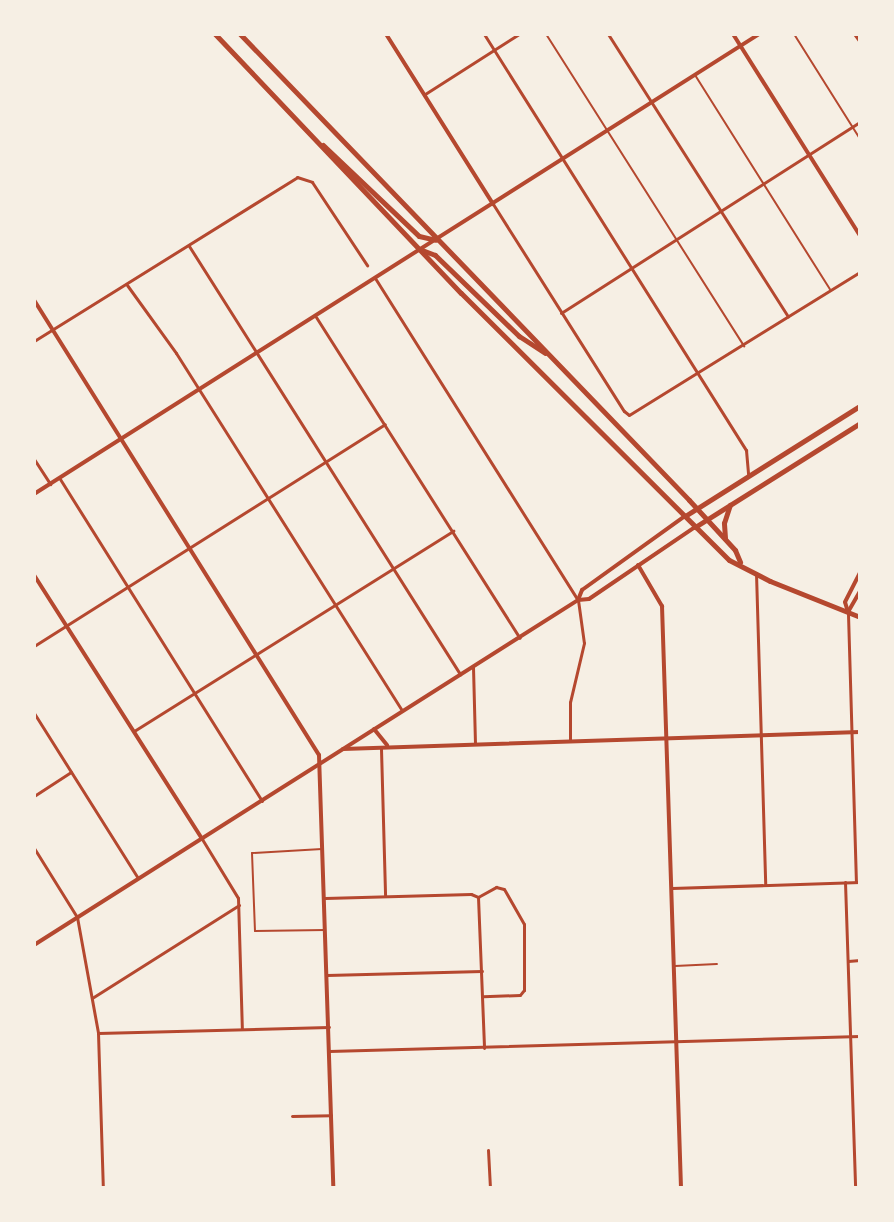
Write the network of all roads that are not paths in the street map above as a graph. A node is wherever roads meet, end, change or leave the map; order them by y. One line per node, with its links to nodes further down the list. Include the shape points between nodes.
1 (215, 34): 21 (main road)
2 (240, 34): 29 (main road)
3 (386, 34): 16 (street)
4 (484, 34): 14 (street)
5 (519, 34): 14 (street)
6 (546, 34): 20 (lane)
7 (608, 34): 17 (street)
8 (733, 34): 13 (street)
9 (759, 34): 13 (street)
10 (794, 34): 19 (lane)
11 (855, 34): 12 (street)
12 (860, 41)
13 (740, 46): 15 (street); 23 (street)
14 (494, 50): 16 (street); 24 (street)
15 (695, 75): 17 (street); 25 (lane)
16 (425, 95): 26 (street)
17 (651, 103): 20 (street); 27 (street)
18 (860, 122): 19 (street)
19 (852, 127): 22 (lane); 23 (street)
20 (607, 130): 24 (street); 30 (lane)
21 (313, 139): 29 (main road, via 419,236); 32 (main road)
22 (860, 139)
23 (808, 155): 25 (street); 28 (street)
24 (563, 158): 26 (street); 34 (street)
25 (764, 184): 27 (street); 38 (lane)
26 (493, 204): 29 (street); 40 (street)
27 (721, 212): 30 (street); 42 (street)
28 (860, 236)
29 (437, 240): 32 (street); 47 (main road)
30 (676, 240): 34 (street); 45 (lane)
31 (189, 246): 33 (street, via 297,177 306,178); 37 (street); 46 (street)
32 (421, 250): 36 (street); 47 (main road, via 435,255 519,336); 63 (main road)
33 (367, 265)
34 (632, 268): 40 (street); 48 (street)
35 (860, 272): 38 (street)
36 (375, 278): 41 (street); 77 (street)
37 (127, 285): 43 (street); 49 (street)
38 (831, 290): 42 (street)
39 (34, 300): 43 (street)
40 (561, 313): 48 (street, via 629,415)
41 (316, 316): 46 (street); 52 (street)
42 (788, 317): 45 (street)
43 (53, 329): 44 (street); 53 (street)
44 (34, 341)
45 (744, 346): 48 (street)
46 (257, 353): 49 (street); 55 (street)
47 (552, 357): 62 (main road)
48 (700, 373): 56 (street, via 746,450)
49 (199, 389): 53 (street); 60 (street)
50 (860, 406): 56 (main road)
51 (860, 423): 61 (main road)
52 (385, 424): 55 (street); 66 (street)
53 (121, 439): 57 (street); 68 (street)
54 (34, 459): 58 (street)
55 (325, 461): 60 (street); 71 (street)
56 (748, 475): 62 (main road)
57 (59, 478): 58 (street); 75 (street)
58 (50, 484): 59 (street)
59 (34, 494)
60 (269, 498): 68 (street); 78 (street)
61 (731, 505): 64 (main road); 67 (main road)
62 (697, 508): 63 (main road); 64 (main road)
63 (685, 516): 65 (main road); 77 (street, via 629,553 582,590)
64 (708, 519): 65 (main road); 67 (main road)
65 (695, 527): 69 (main road, via 729,560); 70 (street)
66 (453, 531): 71 (street); 82 (street)
67 (725, 539): 69 (main road)
68 (189, 547): 75 (street); 84 (street)
69 (740, 563): 72 (main road)
70 (638, 564): 77 (street, via 589,599); 95 (street, via 662,606)
71 (393, 568): 78 (street); 86 (street)
72 (756, 573): 79 (main road); 94 (street)
73 (860, 573): 79 (street, via 845,602)
74 (34, 575): 81 (street)
75 (127, 587): 81 (street); 87 (street)
76 (860, 591): 79 (street)
77 (578, 600): 82 (street); 96 (street, via 584,643 570,702)
78 (336, 605): 84 (street); 88 (street)
79 (848, 612): 80 (main road); 93 (street)
80 (860, 617)
81 (65, 626): 83 (street); 91 (street)
82 (520, 638): 85 (street)
83 (34, 646)
84 (257, 654): 87 (street); 101 (street, via 317,748)
85 (473, 667): 86 (street); 97 (street)
86 (460, 674): 88 (street)
87 (195, 694): 91 (street); 104 (street)
88 (402, 711): 90 (street)
89 (34, 713): 102 (street)
90 (374, 729): 98 (street); 99 (street)
91 (133, 732): 105 (street)
92 (860, 732): 93 (street)
93 (852, 733): 94 (street); 110 (street)
94 (760, 735): 95 (street); 111 (street)
95 (666, 738): 96 (street); 112 (street)
96 (570, 740): 97 (street)
97 (475, 743): 98 (street)
98 (387, 745): 100 (street)
99 (343, 749): 100 (street); 101 (street)
100 (381, 749): 113 (street)
101 (321, 763): 104 (street); 107 (street)
102 (71, 772): 103 (street); 108 (street)
103 (34, 796)
104 (262, 801): 105 (street)
105 (202, 839): 108 (street); 116 (street)
106 (34, 848): 117 (street)
107 (323, 849): 115 (street); 118 (lane, via 252,853 255,931)
108 (138, 878): 117 (street)
109 (845, 882): 110 (street); 111 (street); 121 (street)
110 (858, 882)
111 (765, 885): 112 (street)
112 (671, 888): 123 (street)
113 (385, 896): 114 (street); 115 (street)
114 (478, 897): 124 (street); 126 (street, via 496,887 504,889 524,924 524,990 520,995)
115 (325, 898): 118 (street)
116 (239, 905): 127 (street); 129 (street)
117 (77, 917): 119 (street); 127 (street)
118 (326, 930): 125 (street)
119 (34, 945)
120 (860, 960): 121 (street)
121 (848, 961): 132 (street)
122 (717, 964): 123 (lane)
123 (673, 966): 133 (street)
124 (482, 971): 125 (street); 126 (street)
125 (327, 975): 128 (street)
126 (483, 996): 134 (street)
127 (92, 998): 130 (street)
128 (329, 1027): 129 (street); 135 (street)
129 (242, 1029): 130 (street)
130 (98, 1033): 139 (street)
131 (860, 1036): 132 (street)
132 (850, 1037): 133 (street); 143 (street)
133 (676, 1042): 134 (street); 142 (street)
134 (484, 1048): 135 (street)
135 (329, 1051): 136 (street)
136 (331, 1115): 137 (street); 140 (street)
137 (292, 1116)
138 (488, 1150): 141 (street)
139 (103, 1188)
140 (333, 1188)
141 (490, 1188)
142 (681, 1188)
143 (855, 1188)

